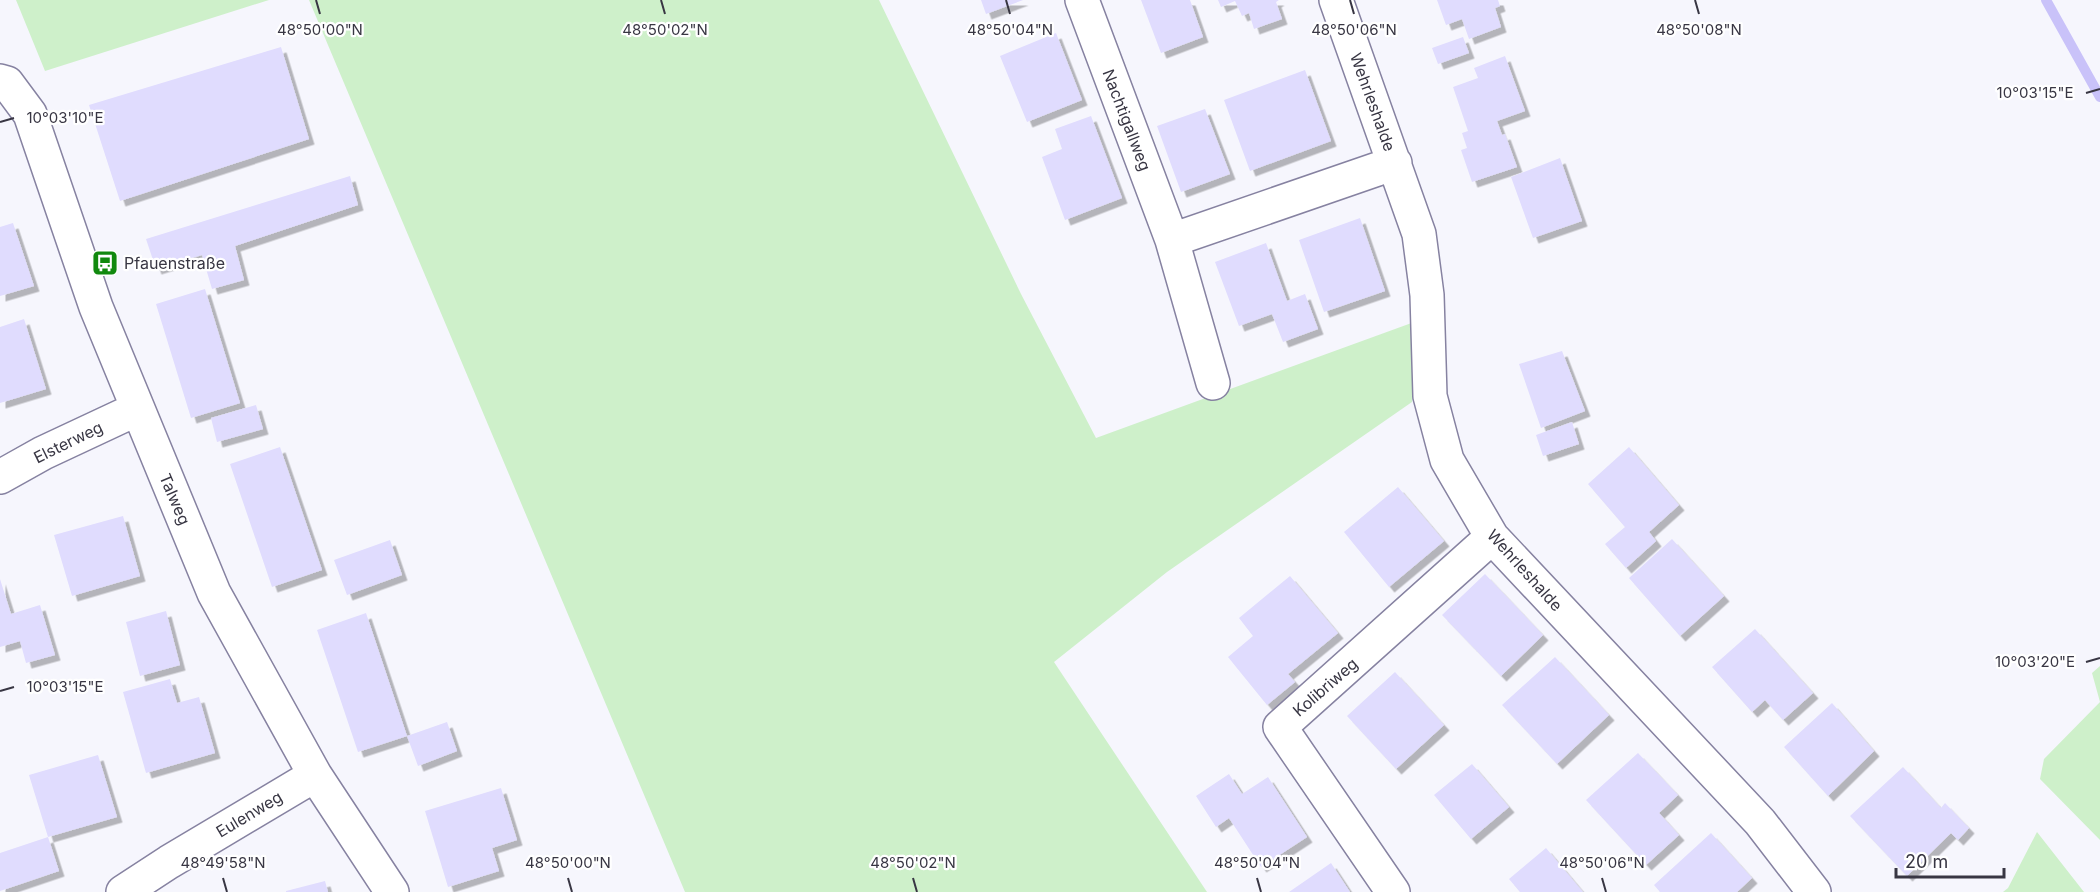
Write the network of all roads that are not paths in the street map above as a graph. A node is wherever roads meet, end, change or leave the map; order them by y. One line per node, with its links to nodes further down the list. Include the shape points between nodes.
1 (1082, 0): 5 (street, Nachtigallweg)
2 (1336, 0): 4 (street, Wehrleshalde)
3 (4, 82): 7 (street, Talweg, via 30,114 96,307)
4 (1395, 163): 5 (street); 9 (street, Wehrleshalde, via 1419,234 1427,295 1430,396 1444,450)
5 (1172, 240): 6 (street, Nachtigallweg)
6 (1213, 383)
7 (137, 409): 8 (street, Elsterweg); 10 (street, Talweg, via 214,592)
8 (0, 477)
9 (1492, 537): 13 (street, Kolibriweg, via 1280,727); 14 (street, Wehrleshalde, via 1760,822)
10 (315, 775): 11 (street, Eulenweg); 12 (street, Talweg)
11 (123, 892)
12 (392, 892)
13 (1393, 892)
14 (1814, 892)

